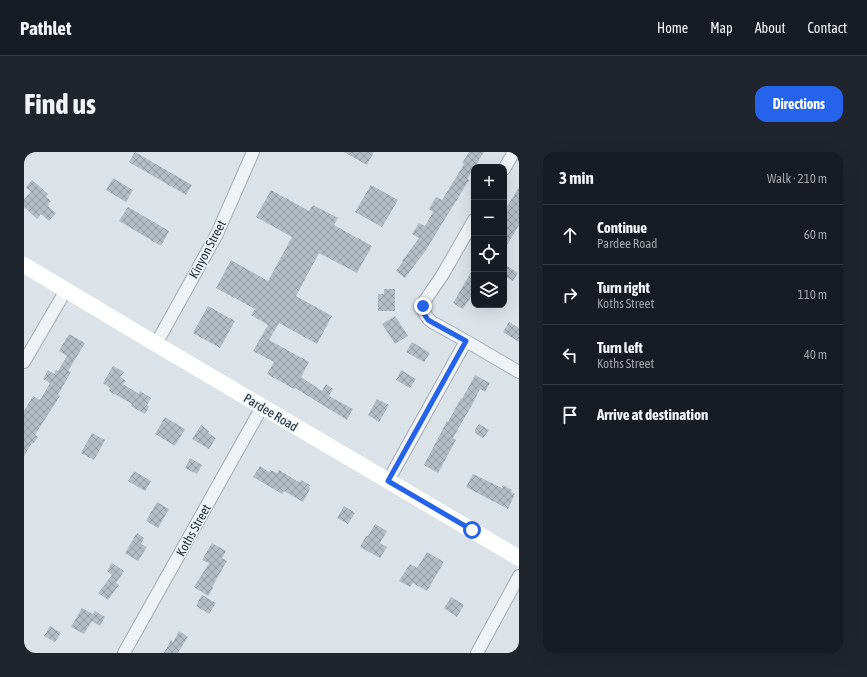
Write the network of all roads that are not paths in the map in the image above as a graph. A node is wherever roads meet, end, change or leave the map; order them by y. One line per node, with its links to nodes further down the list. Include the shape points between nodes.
1 (253, 152): 8 (street, Kinyon Street, via 217,234)
2 (514, 152): 3 (street)
3 (507, 164)
4 (471, 225): 7 (street, via 423,306 423,312 428,320)
5 (24, 266): 6 (main road, Pardee Road)
6 (66, 290): 8 (main road, Pardee Road); 9 (street)
7 (466, 341): 10 (street); 12 (street)
8 (156, 344): 11 (main road, Pardee Road)
9 (24, 362)
10 (519, 372)
11 (262, 407): 12 (main road, Pardee Road); 15 (street, Koths Street)
12 (388, 481): 13 (main road, Pardee Road)
13 (519, 558)
14 (519, 576): 16 (street)
15 (124, 653)
16 (476, 653)

